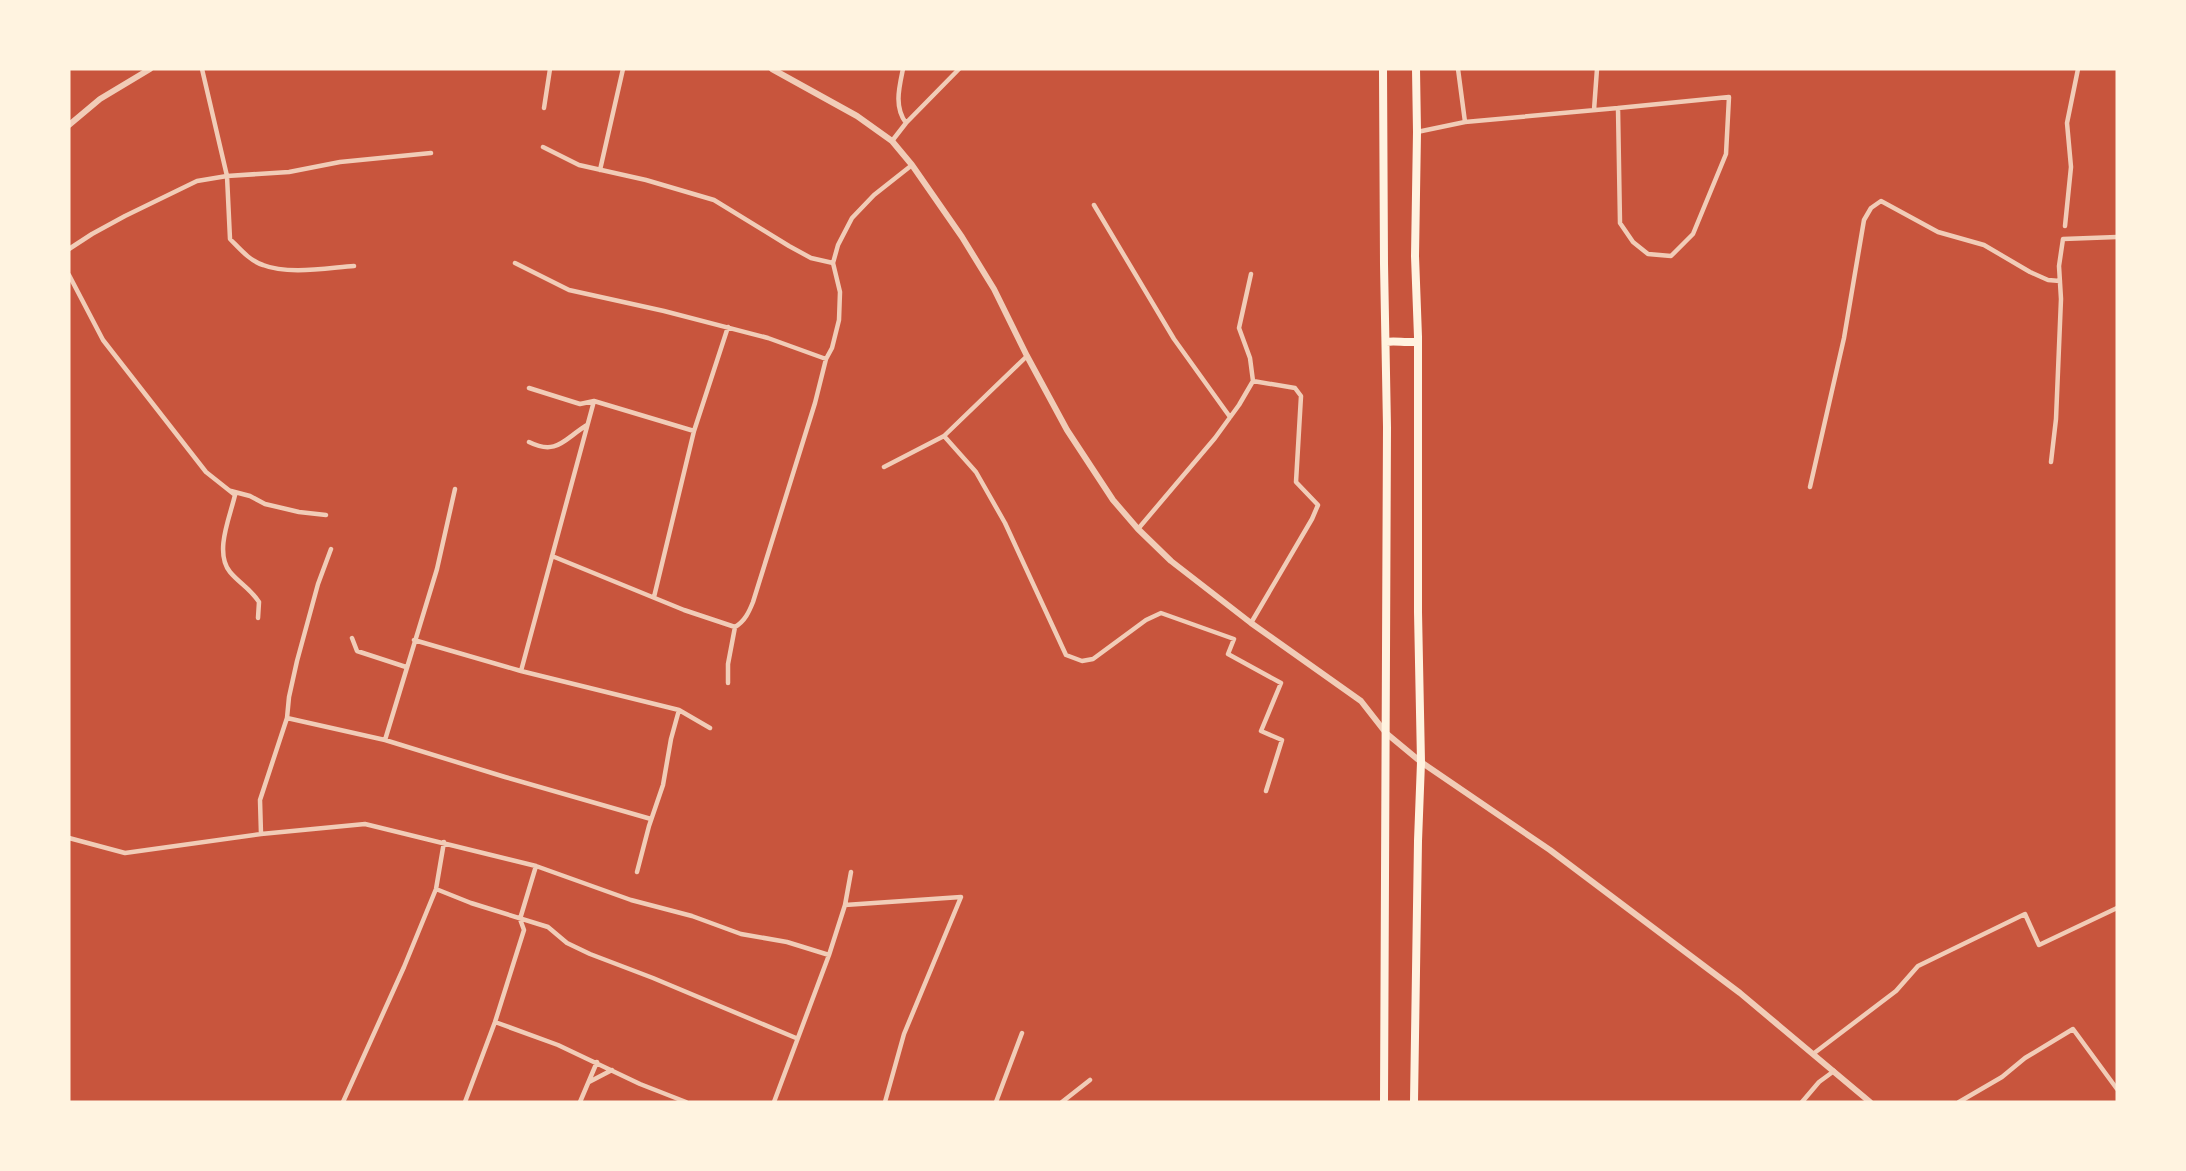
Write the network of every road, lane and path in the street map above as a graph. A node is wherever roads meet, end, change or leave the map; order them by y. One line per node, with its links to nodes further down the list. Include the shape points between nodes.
1 (150, 69): 18 (street, via 100,99)
2 (202, 69): 25 (street)
3 (549, 69): 13 (street)
4 (623, 69): 24 (street)
5 (772, 69): 20 (street, via 833,102)
6 (903, 69): 17 (street, via 899,113)
7 (959, 69): 17 (street)
8 (1383, 69): 38 (highway)
9 (1416, 69): 19 (highway)
10 (1458, 69): 16 (street)
11 (1597, 69): 15 (street)
12 (2078, 69): 27 (street, via 2067,123 2071,167)
13 (544, 108)
14 (1618, 108): 14 (street, via 1620,223 1633,242 1648,254 1671,256 1693,234 1726,154 1729,97); 15 (street)
15 (1594, 110): 16 (street)
16 (1465, 122): 19 (street)
17 (906, 123): 20 (street)
18 (69, 125)
19 (1417, 132): 37 (highway)
20 (892, 141): 23 (street)
21 (543, 147): 24 (street, via 567,161)
22 (431, 153): 25 (street)
23 (912, 165): 31 (street, via 852,218); 39 (street, via 994,289)
24 (600, 170): 31 (street, via 714,200 811,258)
25 (227, 176): 29 (street, via 197,182 125,216); 32 (street, via 230,239 250,258 263,266 285,270)
26 (1094, 205): 44 (street, via 1174,339)
27 (2064, 226)
28 (2117, 237): 35 (street, via 2063,239)
29 (69, 249)
30 (514, 263): 36 (street, via 569,290)
31 (833, 263): 40 (street, via 840,292 839,320)
32 (354, 266)
33 (1251, 274): 41 (street, via 1239,328 1250,358)
34 (69, 275): 53 (street, via 103,340 206,472)
35 (2060, 281): 49 (street); 51 (street, via 2030,272 1984,245 1938,232 1881,201 1870,208 1864,220 1844,338)
36 (728, 327): 40 (street); 46 (street)
37 (1418, 337): 38 (highway, via 1418,341 1412,342); 72 (highway)
38 (1386, 342): 70 (highway)
39 (1027, 357): 47 (street); 55 (street, via 1067,430 1113,500)
40 (826, 359): 61 (street, via 753,602 741,624)
41 (1252, 381): 44 (street); 60 (street, via 1295,388 1301,396 1296,482 1318,505)
42 (529, 388): 43 (street, via 580,404)
43 (594, 401): 45 (street); 46 (street)
44 (1230, 417): 55 (street)
45 (587, 425): 48 (street, via 558,447 540,447); 57 (street)
46 (694, 431): 58 (street)
47 (944, 435): 50 (street); 73 (street, via 976,472 1005,523 1066,655 1082,662 1093,659 1161,613 1234,639 1228,654 1281,683 1261,730 1282,740)
48 (529, 442)
49 (2051, 462)
50 (884, 467)
51 (1810, 487)
52 (455, 489): 63 (street, via 437,569)
53 (228, 490): 54 (street, via 265,504); 59 (street, via 235,495 223,544 224,561 259,602)
54 (326, 515)
55 (1138, 529): 60 (street, via 1171,561)
56 (330, 549): 68 (street, via 297,661)
57 (552, 556): 58 (street); 65 (street)
58 (654, 597): 61 (street)
59 (258, 618)
60 (1251, 623): 70 (street, via 1361,701)
61 (735, 627): 66 (street)
62 (352, 638): 64 (street, via 357,651)
63 (414, 640): 64 (street); 65 (street)
64 (406, 667): 71 (street)
65 (521, 671): 67 (street)
66 (728, 683)
67 (679, 710): 69 (street); 74 (street, via 663,785)
68 (286, 718): 71 (street); 75 (street, via 260,800)
69 (710, 728)
70 (1386, 732): 72 (street); 104 (highway)
71 (385, 740): 74 (street)
72 (1421, 762): 89 (street, via 1550,850 1740,993); 105 (highway)
73 (1266, 791)
74 (651, 819): 79 (street)
75 (261, 834): 76 (street, via 125,853); 77 (street, via 365,824)
76 (69, 838)
77 (444, 842): 78 (street); 81 (street)
78 (536, 866): 84 (street); 85 (street, via 741,934)
79 (638, 872)
80 (851, 872): 82 (street)
81 (436, 889): 84 (street); 96 (street)
82 (845, 905): 85 (street); 101 (street, via 961,897 904,1034)
83 (2117, 908): 89 (street, via 2038,945 2025,914 1918,966 1896,991)
84 (520, 919): 86 (street, via 524,930); 88 (street, via 548,927 567,943 590,954)
85 (829, 955): 88 (street)
86 (495, 1022): 90 (street); 97 (street)
87 (1022, 1033): 102 (street)
88 (796, 1038): 100 (street)
89 (1813, 1054): 92 (street)
90 (597, 1062): 91 (street); 94 (street)
91 (612, 1070): 94 (street); 99 (street)
92 (1834, 1071): 106 (street); 107 (street)
93 (1090, 1080): 103 (street)
94 (589, 1082): 98 (street)
95 (2117, 1089): 108 (street, via 2073,1029)
96 (343, 1102)
97 (465, 1102)
98 (580, 1102)
99 (686, 1102)
100 (774, 1102)
101 (885, 1102)
102 (996, 1102)
103 (1062, 1102)
104 (1384, 1102)
105 (1414, 1102)
106 (1802, 1102)
107 (1870, 1102)
108 (1959, 1102)

